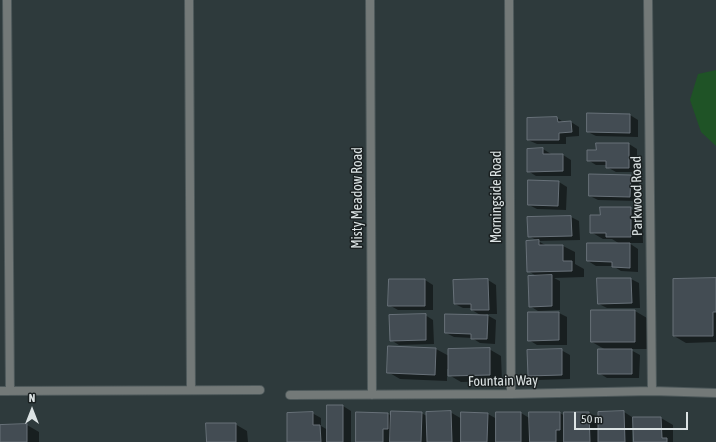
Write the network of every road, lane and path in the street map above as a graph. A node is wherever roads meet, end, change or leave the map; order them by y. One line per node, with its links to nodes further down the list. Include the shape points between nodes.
1 (7, 0): 8 (street)
2 (190, 0): 6 (street)
3 (370, 0): 14 (street, Misty Meadow Road)
4 (509, 0): 12 (street, Morningside Road)
5 (648, 0): 9 (street, Parkwood Road)
6 (191, 390): 7 (street); 8 (street)
7 (260, 390)
8 (10, 391): 10 (street)
9 (652, 391): 11 (street, Fountain Way); 12 (street, Fountain Way)
10 (0, 392)
11 (716, 393)
12 (511, 394): 14 (street, Fountain Way)
13 (290, 395): 14 (street, Fountain Way)
14 (372, 395)

